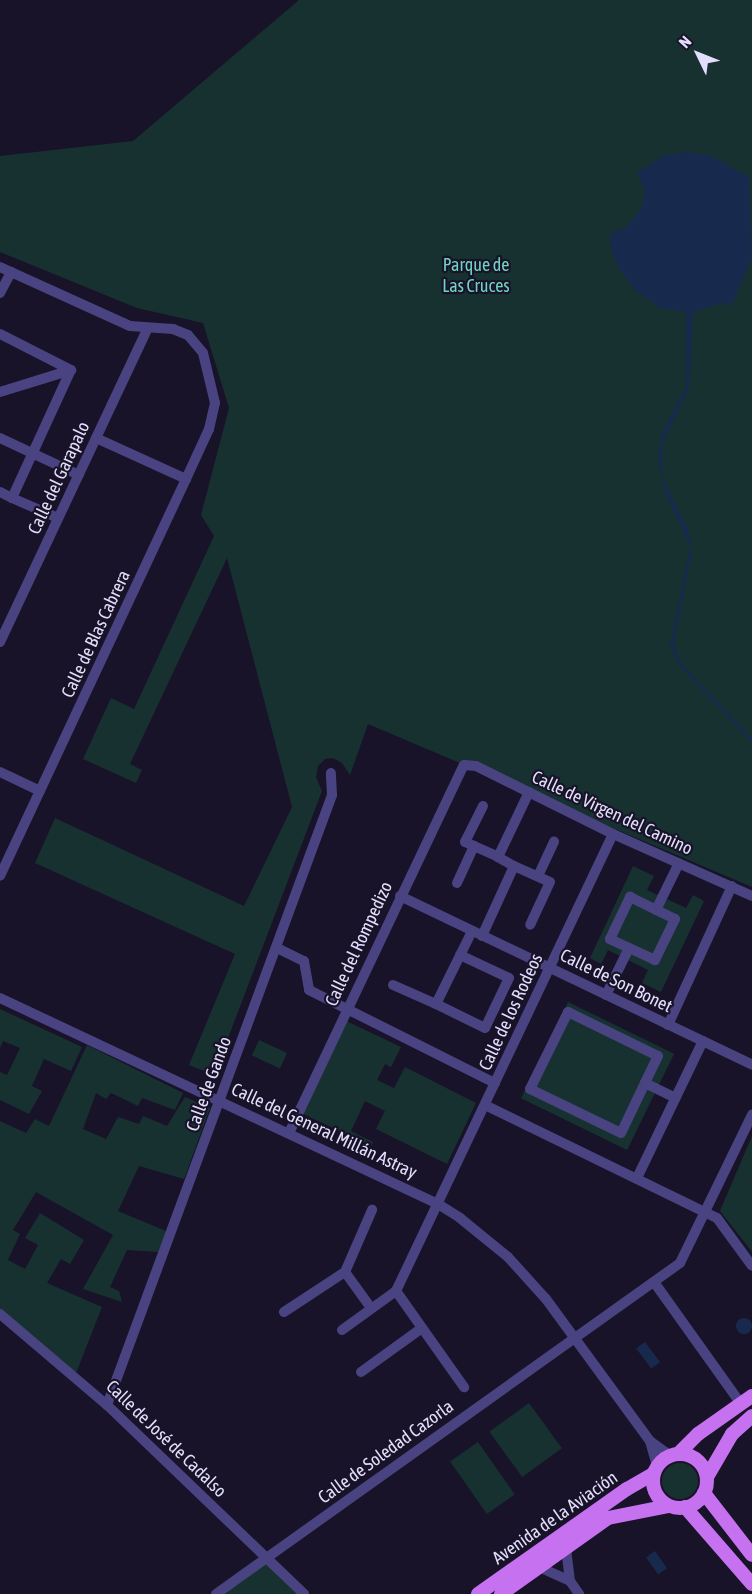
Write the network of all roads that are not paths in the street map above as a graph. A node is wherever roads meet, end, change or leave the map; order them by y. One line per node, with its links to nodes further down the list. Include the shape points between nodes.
1 (0, 267): 2 (street)
2 (11, 272): 3 (street); 4 (street, via 130,326)
3 (0, 293)
4 (148, 328): 9 (street, Calle del Garapalo); 12 (street, Calle de Blas Cabrera, via 173,329 194,340 206,362 215,403 209,429)
5 (0, 334): 6 (street)
6 (70, 370): 7 (street); 10 (street)
7 (0, 392)
8 (0, 438): 10 (street)
9 (96, 438): 11 (street, Calle del Garapalo); 12 (street)
10 (32, 453): 11 (street); 14 (street)
11 (78, 475): 15 (street, Calle del Garapalo)
12 (186, 479): 20 (street, Calle de Blas Cabrera)
13 (0, 492): 14 (street)
14 (12, 498): 15 (street)
15 (58, 518): 16 (street, Calle del Garapalo)
16 (0, 642)
17 (460, 769): 21 (street, Calle de Virgen del Camino, via 470,763); 33 (street, Calle del Rompedizo)
18 (0, 772): 20 (street)
19 (331, 773): 38 (street, Calle de Gando, via 332,795)
20 (40, 791): 29 (street, Calle de Blas Cabrera)
21 (529, 792): 23 (street, Calle de Virgen del Camino); 26 (street)
22 (483, 806): 25 (street, via 465,842)
23 (614, 834): 27 (street, Calle de Virgen del Camino); 41 (street, Calle de los Rodeos)
24 (554, 842): 30 (street)
25 (474, 846): 26 (street); 31 (street)
26 (498, 856): 28 (street)
27 (679, 863): 32 (street, Calle de Virgen del Camino); 35 (street)
28 (514, 866): 30 (street); 37 (street)
29 (0, 876)
30 (538, 876): 36 (street, via 550,882)
31 (456, 883)
32 (732, 886): 34 (street, Calle de Virgen del Camino); 47 (street)
33 (400, 896): 37 (street, Calle de Son Bonet); 46 (street, Calle del Rompedizo)
34 (752, 896)
35 (656, 910): 39 (street, via 675,919 655,960); 39 (street, via 630,897 610,939)
36 (530, 925)
37 (477, 933): 40 (street); 41 (street, Calle de Son Bonet)
38 (277, 948): 46 (street, via 304,961 309,990); 53 (street, Calle de Gando)
39 (629, 948): 43 (street)
40 (460, 954): 45 (street); 45 (street, via 509,978 485,1028)
41 (550, 968): 43 (street, Calle de Son Bonet); 50 (street, Calle de los Rodeos)
42 (393, 985): 45 (street)
43 (606, 995): 47 (street, Calle de Son Bonet)
44 (0, 998): 53 (street, Calle del General Millán Astray)
45 (436, 1005)
46 (347, 1010): 50 (street); 56 (street, Calle del Rompedizo)
47 (668, 1025): 48 (street, Calle de Son Bonet)
48 (703, 1041): 49 (street, Calle de Son Bonet); 52 (street)
49 (752, 1065)
50 (495, 1083): 54 (street, Calle de los Rodeos)
51 (645, 1083): 51 (street, via 658,1056 568,1012 530,1089 621,1133); 52 (street)
52 (676, 1098): 57 (street)
53 (220, 1101): 56 (street, Calle del General Millán Astray); 74 (street, Calle de Gando)
54 (485, 1105): 57 (street); 58 (street, Calle de los Rodeos)
55 (752, 1115): 60 (street, Calle de Soledad Cazorla)
56 (289, 1133): 58 (street, Calle del General Millán Astray)
57 (637, 1178): 60 (street)
58 (438, 1204): 64 (street); 70 (street, Calle del General Millán Astray, via 520,1269)
59 (372, 1210): 62 (street)
60 (707, 1213): 61 (street, via 717,1218); 63 (street, Calle de Soledad Cazorla, via 680,1263)
61 (752, 1266)
62 (345, 1272): 65 (street); 66 (street)
63 (654, 1282): 70 (street, Calle de Soledad Cazorla); 73 (street)
64 (396, 1291): 65 (street); 68 (street, Calle de Soledad Cazorla)
65 (371, 1308): 69 (street)
66 (284, 1312)
67 (0, 1314): 74 (street, Calle de José de Cadalso)
68 (422, 1328): 71 (street); 72 (street, Calle de Soledad Cazorla)
69 (342, 1330)
70 (575, 1336): 76 (street, Calle del General Millán Astray); 85 (street, Calle de Soledad Cazorla)
71 (361, 1372)
72 (464, 1387)
73 (746, 1400): 77 (main road)
74 (107, 1405): 85 (street, Calle de José de Cadalso)
75 (752, 1416): 79 (main road, via 732,1434)
76 (650, 1441): 77 (street, Calle del General Millán Astray); 78 (street, Calle del General Millán Astray)
77 (674, 1454): 78 (main road); 79 (main road, via 694,1457)
78 (655, 1470): 81 (main road, via 657,1496); 91 (main road, Avenida de la Aviación)
79 (707, 1477): 80 (main road)
80 (704, 1493): 82 (main road); 84 (main road)
81 (668, 1506): 82 (main road); 83 (main road, Avenida de la Aviación, via 619,1514)
82 (685, 1508): 88 (main road)
83 (566, 1548): 86 (main road, Avenida de la Aviación); 87 (street)
84 (752, 1555)
85 (267, 1558): 89 (street, Calle de Soledad Cazorla); 90 (street, Calle de José de Cadalso)
86 (539, 1567): 87 (street); 92 (main road, Avenida de la Aviación)
87 (570, 1581): 93 (street)
88 (752, 1584)
89 (216, 1594)
90 (304, 1594)
91 (478, 1594)
92 (501, 1594)
93 (579, 1594)

